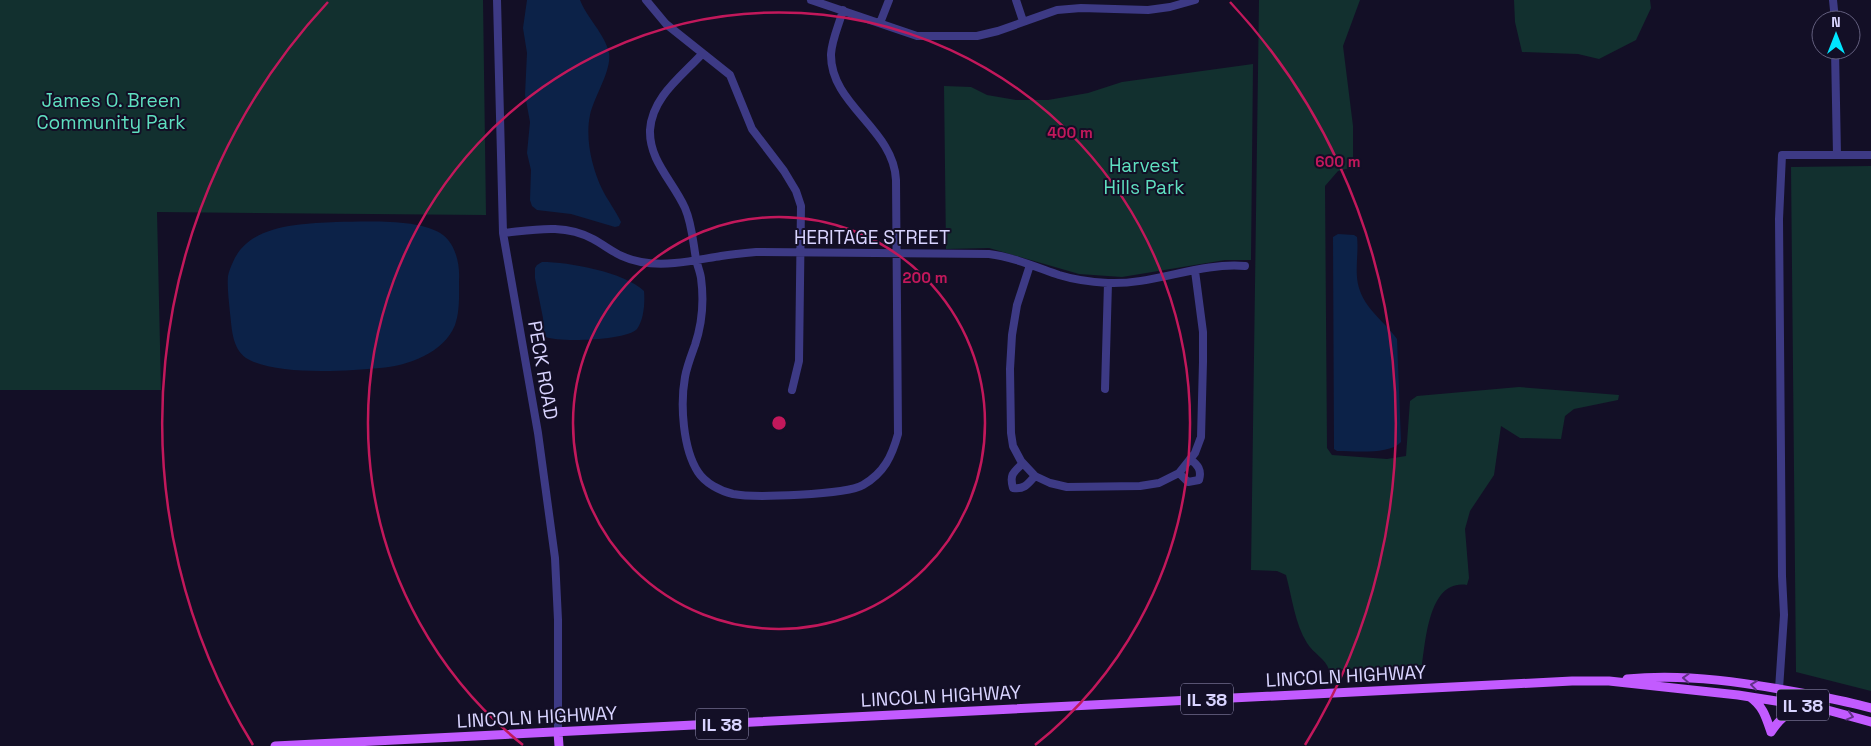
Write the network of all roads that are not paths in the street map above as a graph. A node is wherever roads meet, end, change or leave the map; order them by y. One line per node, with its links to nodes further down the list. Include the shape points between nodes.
1 (497, 0): 16 (street, PECK ROAD)
2 (646, 0): 12 (street, via 666,24)
3 (811, 0): 9 (street)
4 (888, 0): 11 (street)
5 (1016, 0): 10 (street)
6 (1112, 0): 8 (street)
7 (1195, 0): 8 (street, via 1157,9)
8 (1112, 9): 10 (street, via 1064,9)
9 (843, 10): 11 (street); 18 (street, via 833,41 832,67 841,89 893,161)
10 (1023, 21): 11 (street, via 987,34 960,36 916,36)
11 (880, 23)
12 (702, 54): 17 (street, via 730,75 752,128 796,191 801,206); 19 (street, via 660,100 650,130 652,150 690,220)
13 (1835, 60): 14 (street)
14 (1837, 154): 15 (street); 31 (street, via 1782,155 1779,229 1784,615)
15 (1871, 155)
16 (502, 233): 19 (street, HERITAGE STREET, via 558,229 593,239 610,251 642,262); 36 (street, PECK ROAD, via 538,433 555,560)
17 (800, 253): 18 (street, HERITAGE STREET); 19 (street, HERITAGE STREET, via 756,252); 25 (street, via 799,361)
18 (896, 253): 19 (street, via 898,434 893,452 875,477 853,490 783,494 741,495 717,488 698,474 688,451 683,393 700,325 702,303 701,277); 20 (street, HERITAGE STREET, via 989,254)
19 (696, 260)
20 (1030, 265): 23 (street, HERITAGE STREET, via 1070,278); 27 (street, via 1017,305 1010,369 1011,433)
21 (1245, 266): 22 (street, HERITAGE STREET)
22 (1195, 271): 23 (street, HERITAGE STREET); 26 (street, via 1203,332 1202,403 1201,437)
23 (1108, 283): 24 (street)
24 (1105, 389)
25 (792, 390)
26 (1190, 459): 28 (street); 28 (street, via 1200,468 1199,480 1188,482)
27 (1023, 463): 29 (street); 29 (street, via 1010,480 1012,488 1026,487)
28 (1179, 473): 29 (street, via 1159,483 1131,486 1067,487)
29 (1035, 476)
30 (1609, 681): 31 (main road, LINCOLN HIGHWAY / IL 38, one-way to 30, via 1657,676); 32 (main road, LINCOLN HIGHWAY / IL 38); 36 (main road, LINCOLN HIGHWAY / IL 38)
31 (1779, 689): 34 (main road, LINCOLN HIGHWAY / IL 38)
32 (1749, 697): 33 (main road, LINCOLN HIGHWAY / IL 38); 33 (main road, via 1761,707 1771,732 1786,713)
33 (1813, 707): 35 (main road, LINCOLN HIGHWAY / IL 38, one-way to 35)
34 (1871, 708)
35 (1871, 722)
36 (558, 732): 37 (main road, LINCOLN HIGHWAY / IL 38); 38 (main road, PECK ROAD)
37 (275, 746)
38 (559, 746)

